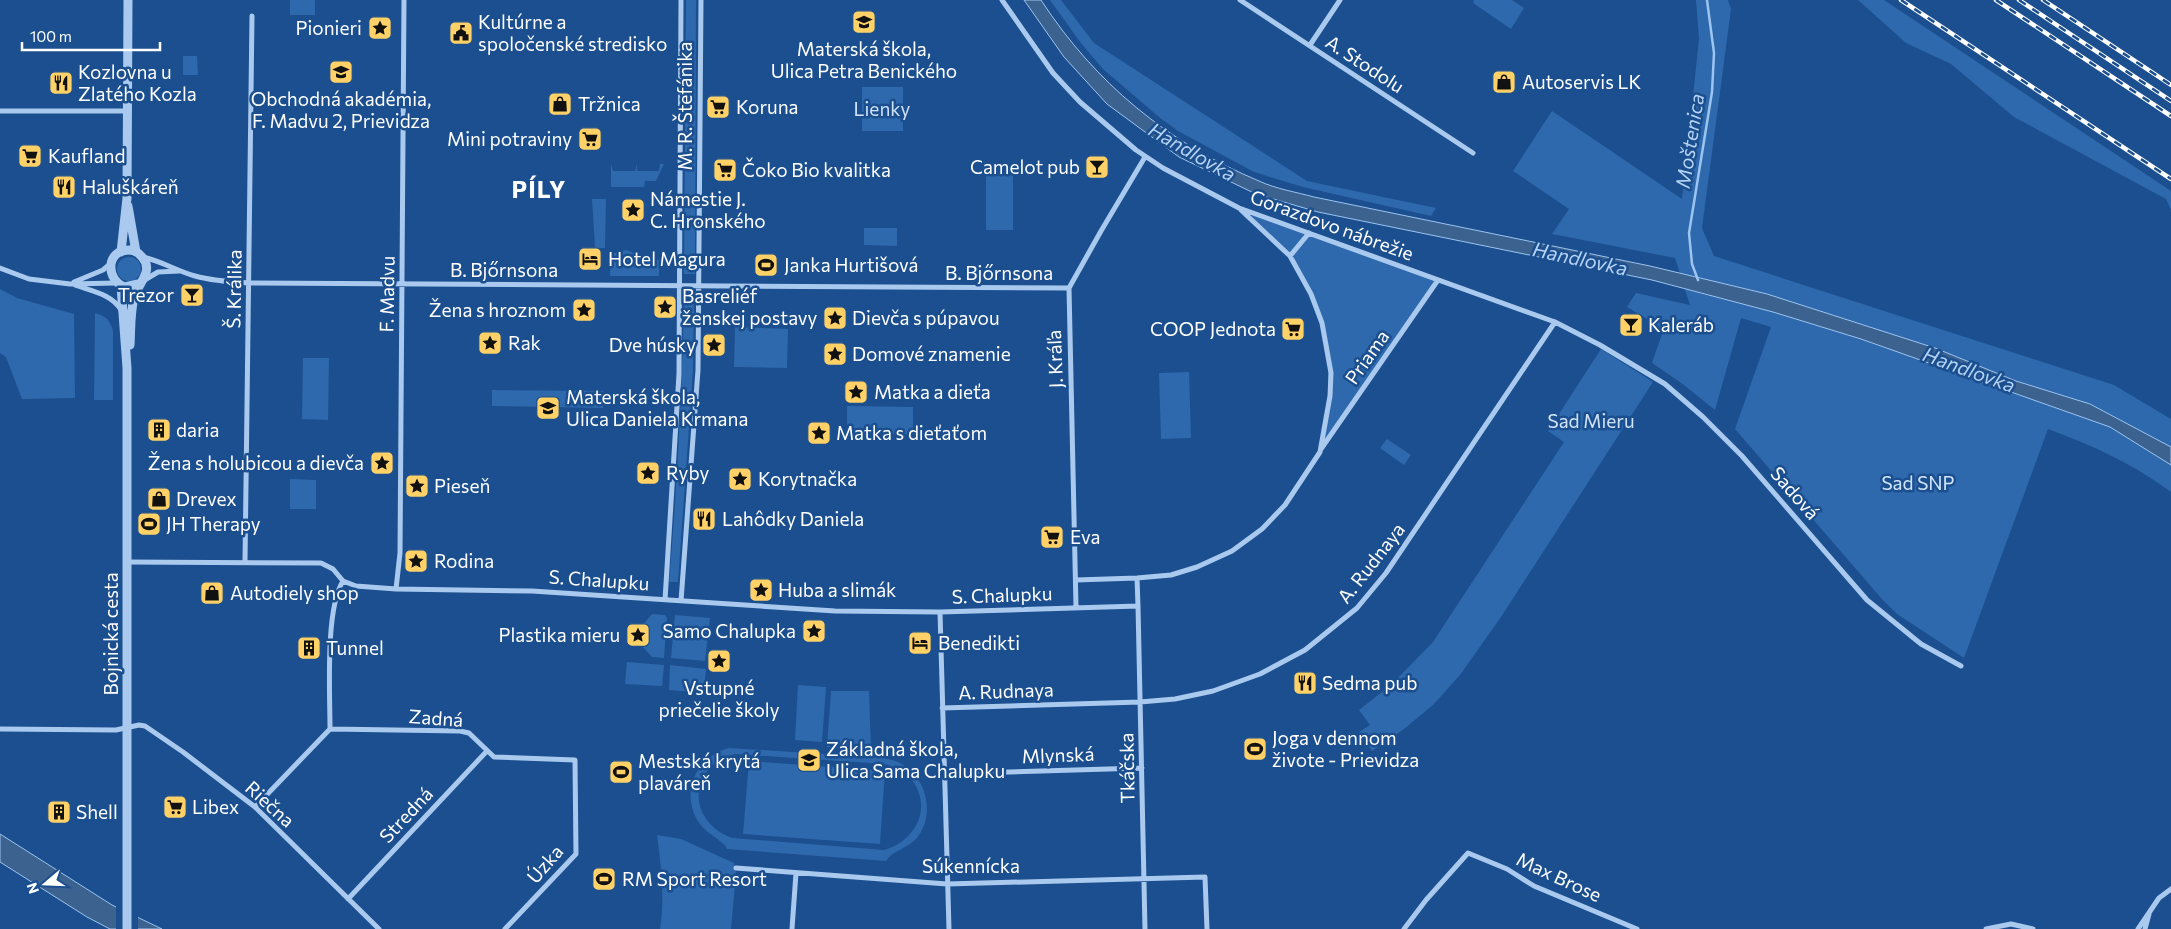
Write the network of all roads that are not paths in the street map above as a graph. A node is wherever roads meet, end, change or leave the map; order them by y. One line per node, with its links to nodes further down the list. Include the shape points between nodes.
1 (128, 0): 11 (street, Bojnická cesta)
2 (404, 0): 28 (street, F. Madvu)
3 (681, 0): 29 (street, M. R. Štefánika)
4 (701, 0): 30 (street, M. R. Štefánika)
5 (1002, 0): 13 (street, Gorazdovo nábrežie, via 1066,88)
6 (1240, 0): 9 (street, A. Stodolu)
7 (1340, 0): 9 (street)
8 (252, 16): 25 (street, Š. Králika)
9 (1310, 45): 12 (street, A. Stodolu)
10 (0, 111): 11 (street)
11 (127, 111): 14 (street, Bojnická cesta)
12 (1473, 153)
13 (1145, 157): 15 (street, Gorazdovo nábrežie); 31 (street, J. Kráľa)
14 (127, 198): 17 (street, Bojnická cesta); 18 (street, Bojnická cesta)
15 (1239, 208): 16 (street, Gorazdovo nábrežie); 19 (street)
16 (1309, 233): 19 (street); 23 (street, Gorazdovo nábrežie)
17 (121, 252): 18 (street, via 130,250); 20 (street)
18 (140, 254): 22 (street, B. Bjőrnsona); 24 (street, Bojnická cesta, via 147,271)
19 (1290, 256): 36 (street, via 1322,323 1328,354 1330,396)
20 (111, 264): 26 (street); 27 (street, Bojnická cesta, via 110,272)
21 (0, 268): 26 (street, via 28,279)
22 (180, 271): 24 (street, B. Bjőrnsona, via 158,272); 25 (street, B. Bjőrnsona, via 219,282)
23 (1438, 280): 33 (street, Gorazdovo nábrežie); 36 (street, Priama)
24 (140, 283): 27 (street, via 130,287); 35 (street, Bojnická cesta, via 132,308)
25 (249, 283): 28 (street, B. Bjőrnsona); 38 (street, Š. Králika)
26 (70, 284): 27 (street); 32 (street, via 103,294 116,302)
27 (118, 284): 32 (street, Bojnická cesta)
28 (402, 285): 29 (street, B. Bjőrnsona); 42 (street, F. Madvu, via 400,553)
29 (678, 286): 30 (street, B. Bjőrnsona); 43 (street, M. R. Štefánika, via 678,374)
30 (699, 286): 31 (street, B. Bjőrnsona); 44 (street, M. R. Štefánika, via 698,376)
31 (1069, 288): 40 (street, J. Kráľa)
32 (123, 314): 35 (street, Bojnická cesta)
33 (1556, 322): 34 (street, Gorazdovo nábrežie); 49 (street, A. Rudnaya, via 1401,554 1357,608 1305,650 1260,674 1213,691)
34 (1600, 345): 48 (street, Sadová, via 1665,384 1703,416 1786,504 1867,600 1921,644)
35 (127, 368): 37 (street, Bojnická cesta)
36 (1320, 452): 39 (street, Priama, via 1285,505 1262,529 1232,551 1187,571)
37 (127, 562): 38 (street, S. Chalupku); 51 (street, Bojnická cesta)
38 (245, 562): 41 (street, S. Chalupku, via 322,563 333,569)
39 (1137, 578): 40 (street, S. Chalupku); 45 (street)
40 (1076, 580): 46 (street, S. Chalupku)
41 (343, 581): 42 (street, S. Chalupku, via 356,586); 53 (street, via 334,600)
42 (396, 589): 43 (street, S. Chalupku, via 532,591)
43 (665, 600): 44 (street, S. Chalupku)
44 (682, 601): 47 (street, S. Chalupku, via 835,611)
45 (1138, 606): 46 (street, S. Chalupku); 49 (street, Tkáčska)
46 (1076, 607): 47 (street, S. Chalupku)
47 (940, 612): 50 (street)
48 (1961, 666)
49 (1140, 702): 50 (street, A. Rudnaya); 55 (street, Tkáčska)
50 (942, 708): 56 (street)
51 (127, 728): 52 (street, Riečna); 57 (street, Riečna, via 146,726); 65 (street, Bojnická cesta)
52 (0, 729)
53 (330, 729): 54 (street, Zadná, via 460,731 469,733); 57 (street)
54 (486, 752): 63 (street, Stredná); 67 (street, Úzka, via 494,758 575,760 576,854)
55 (1142, 768): 56 (street, Mlynská); 60 (street, Tkáčska)
56 (945, 774): 61 (street)
57 (255, 807): 63 (street, Riečna)
58 (736, 868): 59 (street, Súkennícka)
59 (796, 873): 61 (street, Súkennícka); 68 (street)
60 (1144, 879): 61 (street, Súkennícka); 70 (street, Tkáčska); 71 (street, Súkennícka, via 1205,877)
61 (947, 884): 69 (street)
62 (2171, 889): 64 (street)
63 (348, 899): 66 (street, Riečna)
64 (2150, 911): 76 (street); 77 (street)
65 (127, 929)
66 (379, 929)
67 (505, 929)
68 (792, 929)
69 (949, 929)
70 (1145, 929)
71 (1207, 929)
72 (1404, 929): 73 (street, Max Brose, via 1468,853 1534,886)
73 (1637, 929)
74 (1986, 929): 75 (street, via 2011,924)
75 (2033, 929)
76 (2138, 929)
77 (2145, 929)

